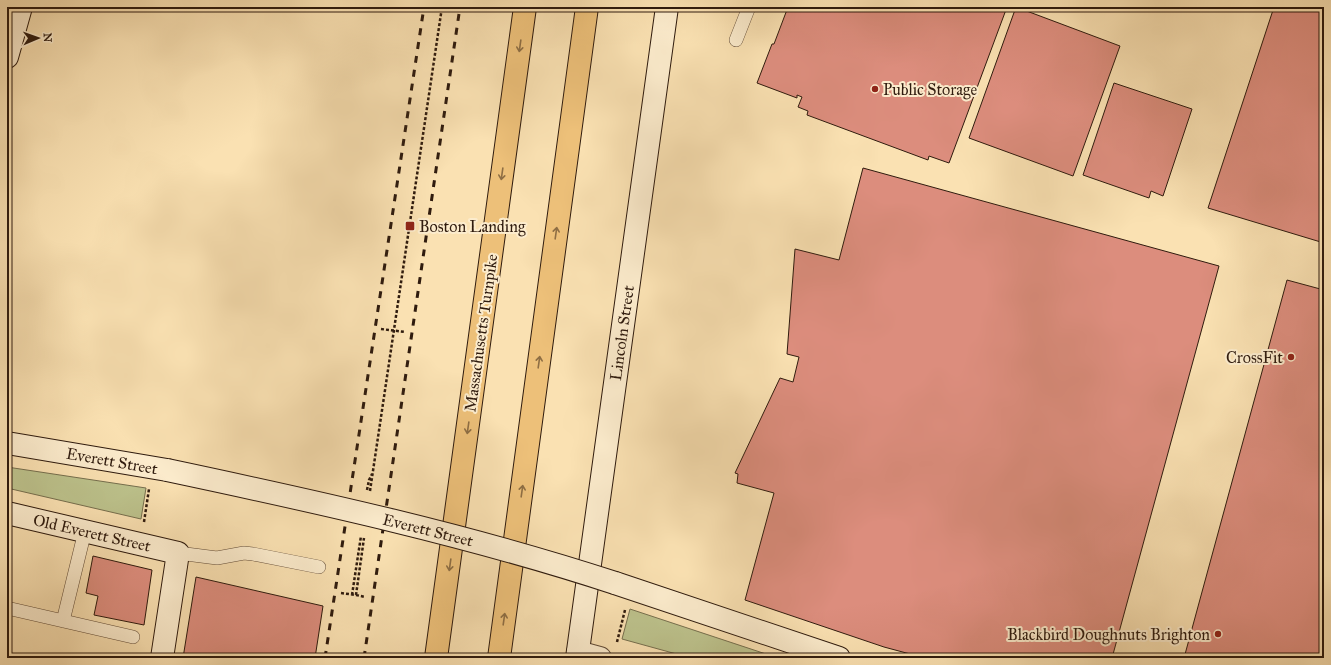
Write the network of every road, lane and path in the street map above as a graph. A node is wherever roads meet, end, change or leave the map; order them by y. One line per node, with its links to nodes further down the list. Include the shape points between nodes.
1 (21, 7): 8 (street)
2 (442, 7): 10 (path)
3 (525, 7): 31 (highway, Massachusetts Turnpike, one-way to 31)
4 (587, 7): 32 (highway, one-way to 4)
5 (667, 7): 29 (street, Lincoln Street)
6 (749, 7): 7 (lane)
7 (736, 40)
8 (7, 57)
9 (381, 329): 10 (path)
10 (394, 330): 11 (path); 13 (path)
11 (405, 332)
12 (7, 443): 34 (street, Everett Street, bridge, via 167,470 310,501 485,544 615,583)
13 (373, 472): 13 (path, via 368,494 369,480)
14 (150, 485): 16 (path)
15 (7, 512): 17 (street, Old Everett Street)
16 (144, 524)
17 (85, 531): 18 (street, Old Everett Street); 26 (lane)
18 (178, 553): 19 (lane, via 217,558 244,553); 30 (street)
19 (319, 567)
20 (341, 593): 21 (path)
21 (352, 595): 22 (path); 22 (path, via 363,533)
22 (356, 595): 23 (path)
23 (365, 597)
24 (626, 605): 28 (path)
25 (7, 608): 26 (lane)
26 (63, 621): 27 (lane)
27 (133, 637)
28 (616, 643)
29 (578, 655): 33 (street)
30 (162, 658)
31 (436, 658)
32 (499, 658)
33 (600, 658)
34 (839, 658)

